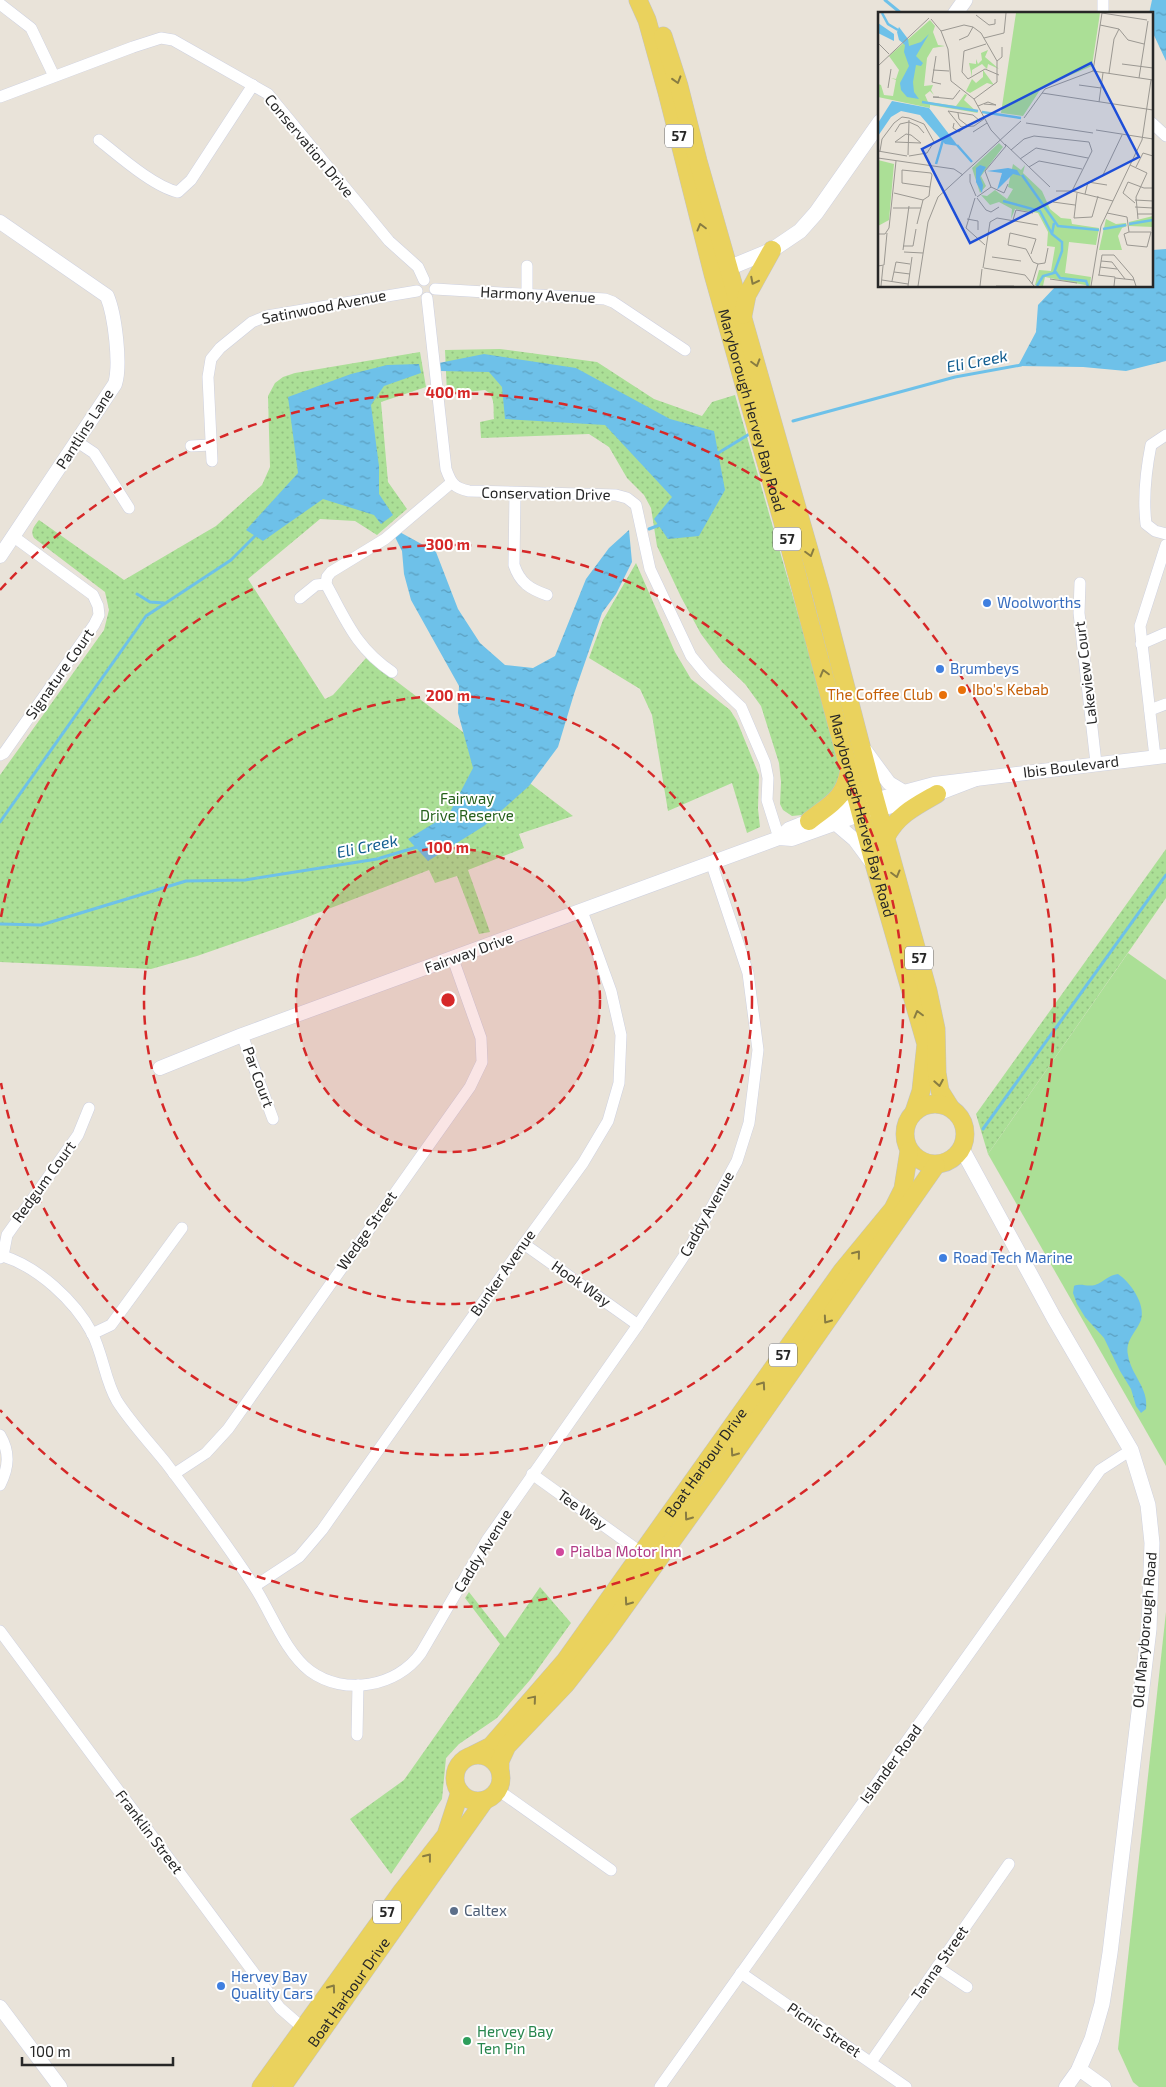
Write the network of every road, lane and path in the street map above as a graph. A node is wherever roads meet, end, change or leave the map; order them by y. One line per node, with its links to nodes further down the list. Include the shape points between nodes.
1 (638, 0): 16 (main road, Maryborough Hervey Bay Road / 57, one-way to 1, via 647,20)
2 (651, 0): 16 (main road, Maryborough Hervey Bay Road / 57, one-way to 16, via 679,86)
3 (965, 0): 5 (main road)
4 (0, 4): 6 (street, via 31,28)
5 (956, 12)
6 (54, 76): 7 (street, Conservation Drive, via 162,38 172,40); 8 (street, Conservation Drive)
7 (253, 85): 12 (street, via 191,180 178,192 158,183); 17 (street, Conservation Drive, via 268,94 291,120 389,241 418,267)
8 (0, 97)
9 (878, 125): 14 (main road, via 816,213 800,231)
10 (1154, 125): 11 (street)
11 (1166, 136)
12 (99, 140)
13 (0, 222): 24 (street, Pantlins Lane, via 107,296 111,306 117,376)
14 (772, 250): 16 (main road); 21 (main road, one-way to 21, via 747,295)
15 (527, 266): 19 (street)
16 (721, 272): 21 (main road, Maryborough Hervey Bay Road / 57); 49 (main road, Maryborough Hervey Bay Road / 57, one-way to 16)
17 (424, 280): 18 (street, via 418,284); 20 (street, via 432,282)
18 (417, 291): 20 (street, via 420,296); 25 (street, Satinwood Avenue, via 267,316 252,322 211,359 208,377)
19 (527, 293): 20 (street, Harmony Avenue); 22 (street, Harmony Avenue, via 606,299)
20 (431, 294): 28 (street, via 446,469)
21 (742, 316): 45 (main road, Maryborough Hervey Bay Road / 57, one-way to 45)
22 (685, 350)
23 (1166, 435): 31 (street, via 1151,445 1144,510 1146,524)
24 (76, 441): 30 (street, via 94,453); 32 (street, Pantlins Lane)
25 (211, 445): 26 (street); 27 (street, Satinwood Avenue)
26 (191, 446)
27 (212, 461)
28 (451, 483): 29 (street, Conservation Drive, via 469,492); 37 (street, via 385,539 331,572)
29 (515, 493): 38 (street, via 514,566 517,576 523,583); 57 (street, Conservation Drive, via 616,495 636,505 650,569 691,656 742,707 765,763 767,800)
30 (129, 508)
31 (1166, 534)
32 (14, 537): 34 (street, Pantlins Lane); 46 (street, Signature Court, via 93,595 99,615 29,720)
33 (1166, 545): 35 (street)
34 (0, 556)
35 (1163, 563): 41 (street, via 1140,626)
36 (1080, 583): 48 (street, Lakeview Court, via 1079,614)
37 (326, 584): 39 (street, via 316,585); 42 (street, via 356,639 370,656)
38 (547, 595)
39 (300, 598)
40 (1166, 633): 41 (street)
41 (1141, 644): 44 (street)
42 (392, 672)
43 (1166, 704): 44 (street)
44 (1150, 710): 47 (street)
45 (861, 744): 51 (street, via 889,784); 53 (main road, Maryborough Hervey Bay Road / 57)
46 (0, 755)
47 (1161, 757): 48 (street, Ibis Boulevard)
48 (1096, 764): 50 (street, Ibis Boulevard)
49 (850, 769): 53 (main road, Maryborough Hervey Bay Road / 57); 54 (main road, via 841,796)
50 (976, 779): 51 (street, Ibis Boulevard, via 934,784); 52 (street, Ibis Boulevard)
51 (904, 792): 53 (street, Ibis Boulevard)
52 (937, 794): 53 (street, Ibis Boulevard); 56 (main road, via 897,819)
53 (869, 807): 54 (street, Fairway Drive); 55 (street, Fairway Drive); 56 (main road, Maryborough Hervey Bay Road / 57); 59 (main road, Maryborough Hervey Bay Road / 57)
54 (809, 821): 57 (street, Fairway Drive, via 789,829)
55 (835, 823): 57 (street, Fairway Drive, via 792,839); 59 (street, via 855,840)
56 (886, 837): 64 (main road, Maryborough Hervey Bay Road / 57, one-way to 64, via 928,991 936,1029 940,1091)
57 (779, 838): 58 (street, Fairway Drive)
58 (711, 862): 60 (street, Fairway Drive); 74 (street, Caddy Avenue, via 748,973 758,1050 749,1123 737,1161 690,1247)
59 (875, 867): 66 (main road, Maryborough Hervey Bay Road / 57, one-way to 59, via 921,1090 926,1044)
60 (582, 911): 61 (street, Fairway Drive); 72 (street, Bunker Avenue, via 611,991 621,1036 619,1084 608,1121 588,1155)
61 (453, 959): 62 (street, Fairway Drive); 78 (street, Wedge Street, via 482,1038 482,1062 470,1087 228,1429 206,1453)
62 (242, 1035): 63 (street, Fairway Drive); 67 (street, Par Court)
63 (160, 1068)
64 (950, 1107): 66 (main road, via 932,1104); 68 (main road, 57, via 961,1117 966,1132)
65 (89, 1108): 73 (street, Redgum Court, via 78,1135 7,1235)
66 (914, 1112): 69 (main road, 57, via 907,1124 905,1139)
67 (273, 1119)
68 (962, 1149): 70 (main road, 57, via 953,1160); 77 (main road, Old Maryborough Road, via 1054,1318)
69 (909, 1151): 70 (main road, via 921,1162); 81 (main road, Boat Harbour Drive / 57, one-way to 69, via 842,1271 893,1209 903,1189)
70 (936, 1166): 81 (main road, Boat Harbour Drive / 57, one-way to 81, via 717,1478)
71 (182, 1228): 75 (street, via 111,1325)
72 (524, 1244): 74 (street, Hook Way); 82 (street, Bunker Avenue, via 322,1530 299,1557)
73 (2, 1257): 75 (street, Caddy Avenue, via 19,1261 66,1296)
74 (638, 1325): 79 (street, Caddy Avenue)
75 (92, 1334): 78 (street, Caddy Avenue, via 116,1400)
76 (0, 1435): 80 (street, via 6,1445 8,1463)
77 (1131, 1450): 93 (street, Islander Road, via 1100,1470); 99 (main road, Old Maryborough Road, via 1148,1505 1152,1543 1149,1628 1102,2004)
78 (174, 1474): 82 (street, Caddy Avenue)
79 (532, 1474): 81 (street, Tee Way); 84 (street, Caddy Avenue, via 486,1540 414,1663 395,1677)
80 (0, 1485)
81 (649, 1558): 86 (main road, Boat Harbour Drive / 57, one-way to 81, via 491,1746 525,1709); 87 (main road, Boat Harbour Drive / 57, one-way to 87, via 605,1634 566,1684 508,1746 500,1761)
82 (255, 1586): 84 (street, Caddy Avenue, via 296,1657 311,1671 334,1682)
83 (0, 1632): 97 (street, Franklin Street, via 280,2008)
84 (358, 1685): 85 (street)
85 (357, 1735)
86 (473, 1755): 87 (main road, via 489,1757); 88 (main road, 57, via 464,1760 456,1773)
87 (500, 1770): 89 (main road, 57, via 501,1781)
88 (460, 1792): 89 (main road, via 469,1799); 97 (main road, Boat Harbour Drive / 57, one-way to 88, via 402,1890 446,1835)
89 (491, 1795): 91 (street); 95 (main road, Boat Harbour Drive / 57)
90 (1008, 1864): 92 (street, Tanna Street)
91 (611, 1870)
92 (937, 1967): 94 (street); 98 (street, Tanna Street)
93 (741, 1973): 98 (street, Picnic Street); 104 (street, Islander Road)
94 (967, 1987)
95 (349, 1992): 97 (main road, via 318,2023); 100 (main road, Boat Harbour Drive / 57)
96 (0, 2007): 101 (street)
97 (303, 2028): 100 (main road); 102 (main road, Boat Harbour Drive / 57)
98 (872, 2062): 105 (street, Picnic Street)
99 (1079, 2069): 106 (street, Old Maryborough Road); 107 (street)
100 (294, 2070): 103 (main road, Boat Harbour Drive / 57)
101 (60, 2087)
102 (261, 2087)
103 (282, 2087)
104 (660, 2087)
105 (906, 2087)
106 (1066, 2087)
107 (1104, 2087)

